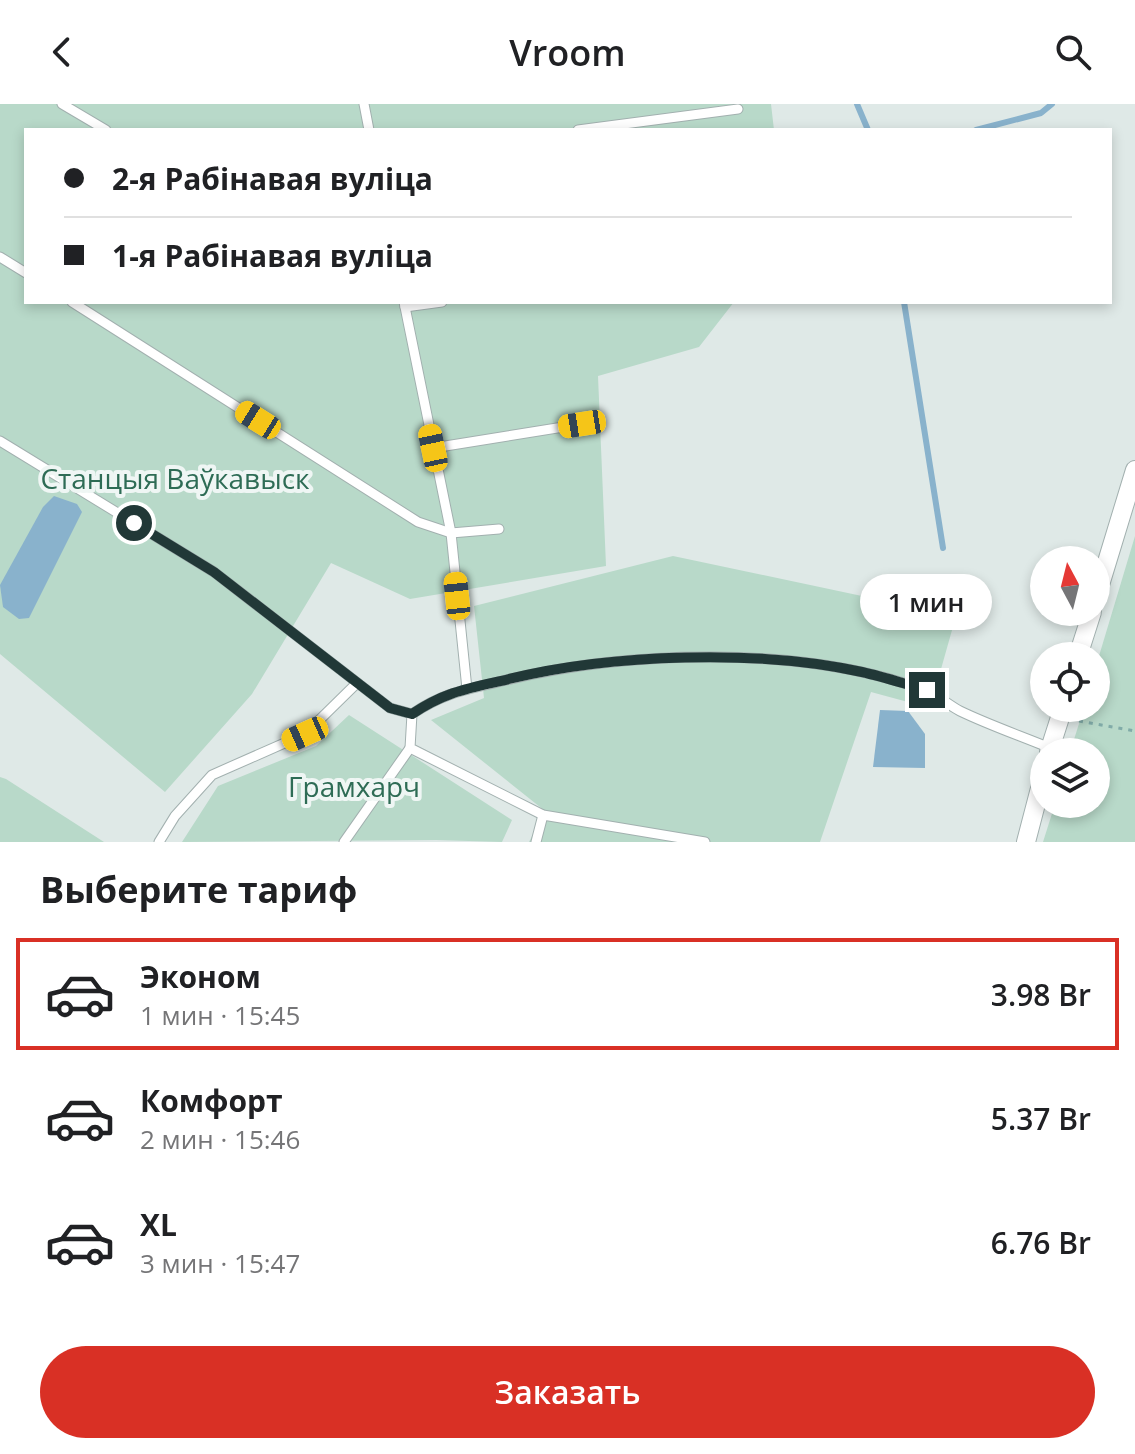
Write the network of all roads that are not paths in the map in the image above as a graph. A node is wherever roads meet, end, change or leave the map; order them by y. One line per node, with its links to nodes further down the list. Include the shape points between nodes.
1 (62, 104): 4 (lane)
2 (364, 104): 5 (lane)
3 (738, 109): 6 (lane)
4 (103, 128)
5 (369, 128)
6 (593, 128)
7 (0, 257): 8 (lane)
8 (24, 272)
9 (75, 304): 16 (lane, via 418,522)
10 (404, 304): 13 (lane)
11 (582, 424): 13 (lane)
12 (0, 441): 18 (lane, via 214,572)
13 (433, 448): 16 (lane)
14 (1135, 470): 17 (street)
15 (499, 529): 16 (lane)
16 (451, 533): 19 (lane)
17 (1110, 552)
18 (357, 683): 20 (lane, via 390,708); 25 (lane, via 305,734 212,775)
19 (467, 689): 20 (lane, via 440,695); 21 (lane, via 553,668 752,658 859,672 927,690 958,710)
20 (412, 714): 22 (lane)
21 (1030, 741)
22 (410, 748): 23 (lane); 26 (lane)
23 (543, 815): 27 (lane); 28 (lane)
24 (1032, 818): 29 (street)
25 (159, 842)
26 (344, 842)
27 (536, 842)
28 (705, 842)
29 (1026, 842)

